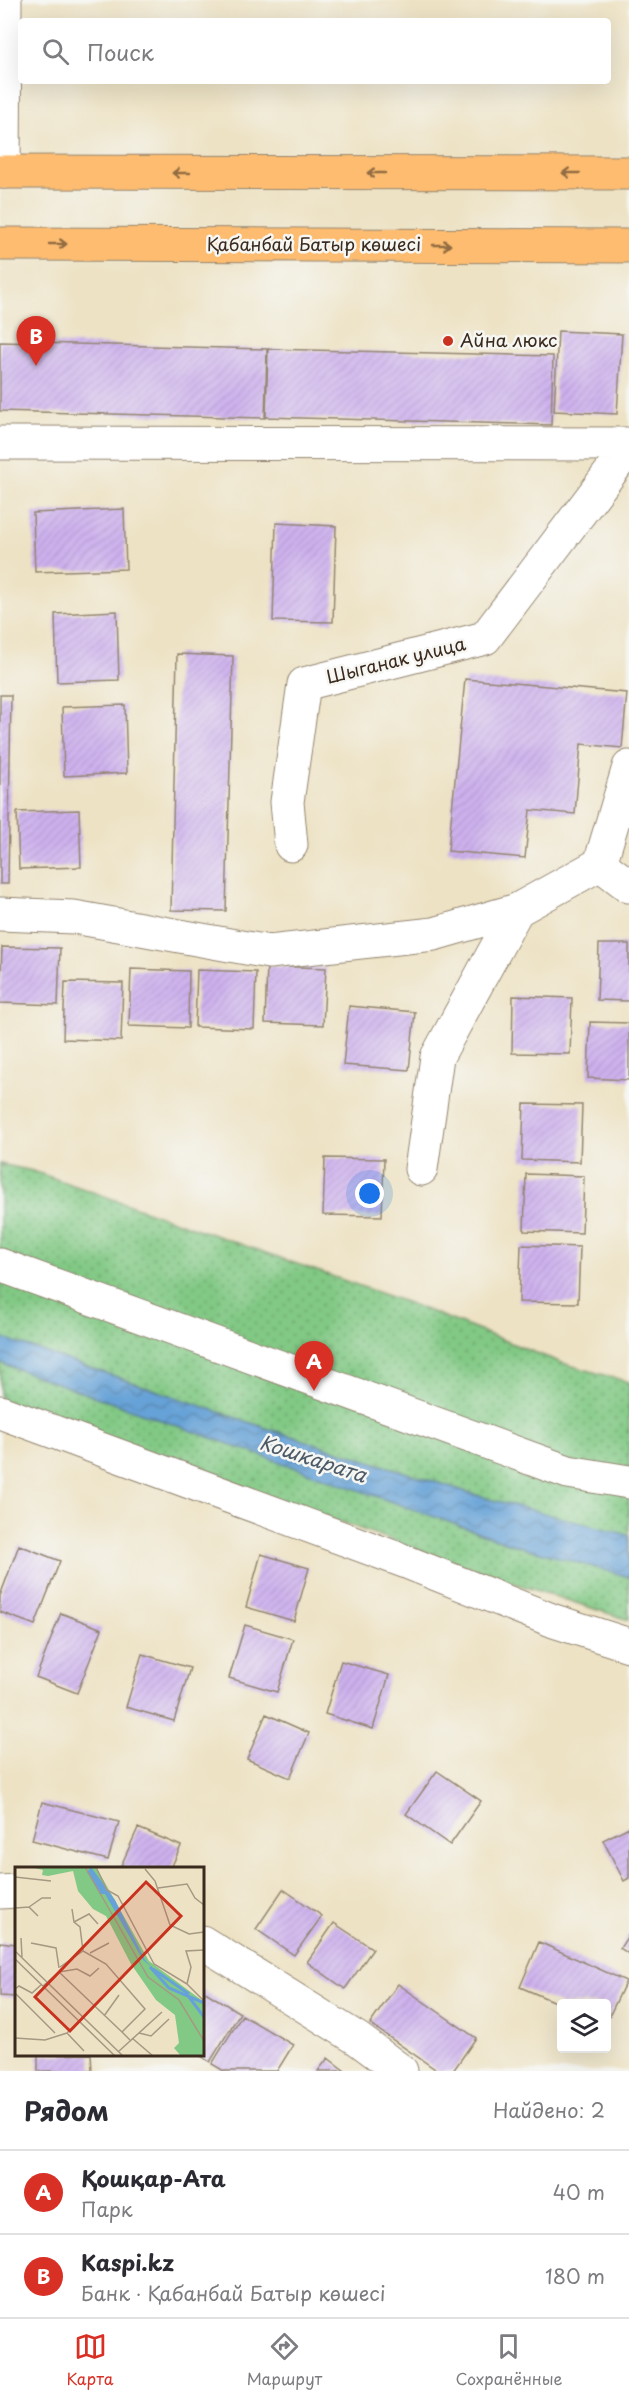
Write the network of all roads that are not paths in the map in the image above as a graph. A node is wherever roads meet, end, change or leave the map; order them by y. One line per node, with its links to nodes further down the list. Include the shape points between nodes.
1 (5, 0): 2 (street)
2 (2, 172): 3 (main road, one-way to 2)
3 (629, 173)
4 (0, 244): 5 (main road, Қабанбай Батыр көшесі, one-way to 5)
5 (629, 246)
6 (0, 442): 7 (street)
7 (629, 446): 9 (street, Шыганак улица, via 485,638 304,684 287,802)
8 (629, 766): 10 (street)
9 (291, 845)
10 (600, 864): 11 (street); 12 (street)
11 (629, 886)
12 (517, 910): 13 (street, via 434,934 269,952 74,917); 14 (street, via 437,1057)
13 (0, 914)
14 (421, 1169)
15 (0, 1265): 17 (street, via 568,1472)
16 (0, 1412): 18 (street, via 404,1561 554,1621)
17 (629, 1482)
18 (629, 1645)
19 (15, 1891): 20 (street)
20 (0, 1892)
21 (204, 1943): 22 (street, via 358,2039)
22 (401, 2071)

